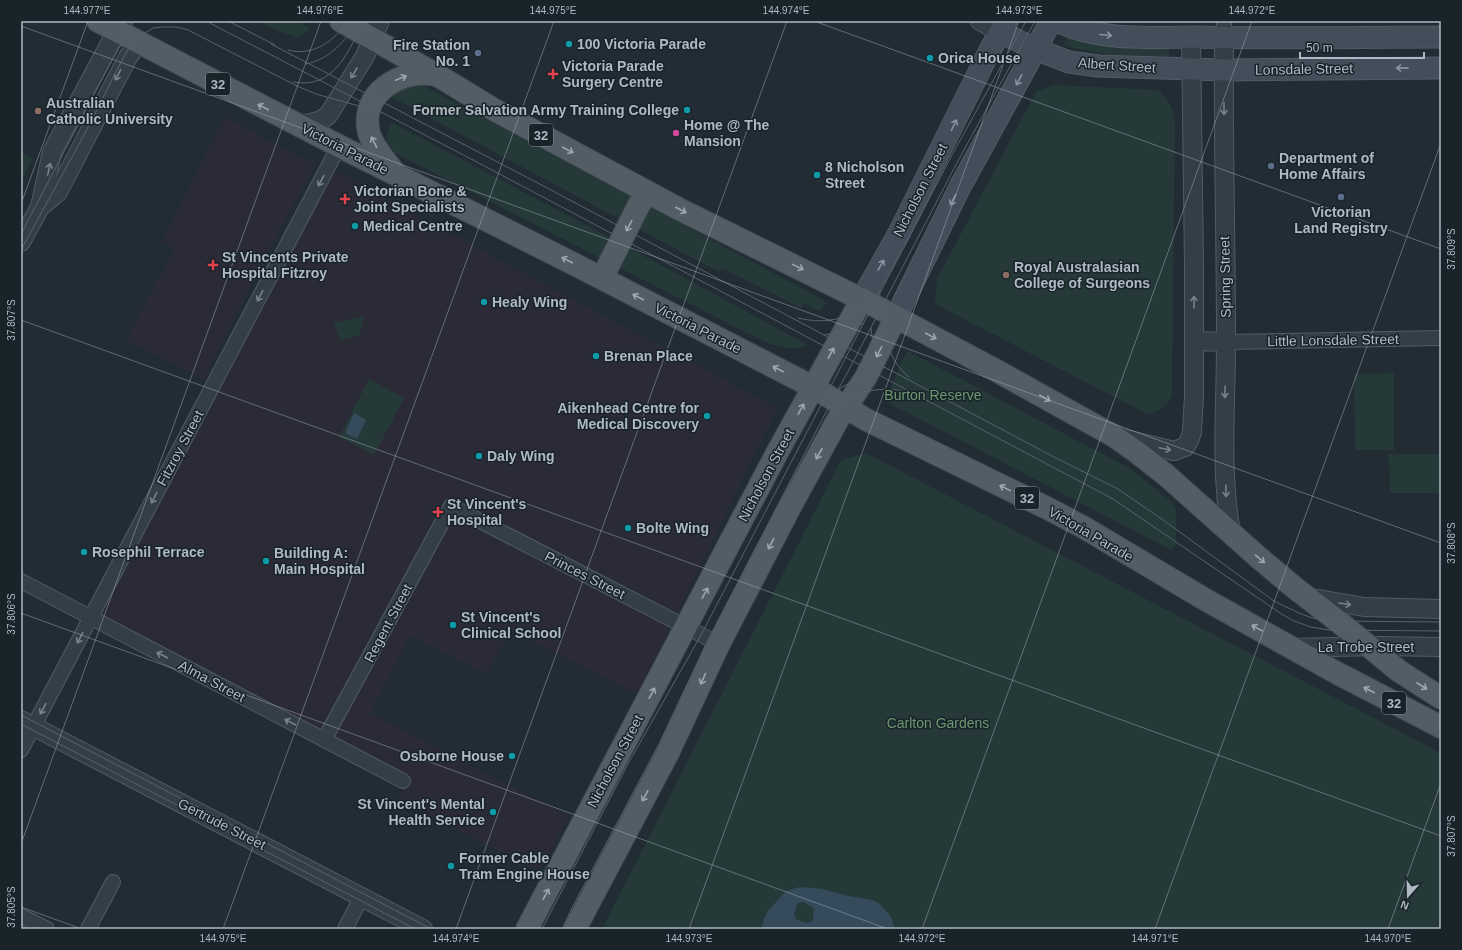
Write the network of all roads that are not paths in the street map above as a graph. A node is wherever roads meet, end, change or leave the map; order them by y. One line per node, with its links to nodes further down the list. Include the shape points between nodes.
1 (341, 21): 8 (main road, 32)
2 (980, 21): 6 (street, Albert Street)
3 (1051, 21): 12 (main road)
4 (1058, 21): 9 (main road, Albert Street, one-way to 9, via 1084,31 1106,35)
5 (112, 24): 11 (main road, Victoria Parade / 32); 21 (street, one-way to 5, via 52,152)
6 (1003, 26): 12 (main road, Albert Street); 24 (main road, Nicholson Street, one-way to 6, via 901,228)
7 (1224, 29): 9 (main road); 10 (main road); 15 (street, Spring Street)
8 (376, 30): 16 (main road, 32); 17 (street, one-way to 17, via 364,56 329,114 323,120)
9 (1191, 37): 14 (street)
10 (1441, 37)
11 (139, 42): 17 (main road, Victoria Parade / 32, one-way to 11); 21 (street, one-way to 21, via 128,57 58,192)
12 (1036, 49): 14 (main road, Albert Street, via 1069,62 1083,64); 25 (main road, one-way to 25, via 961,185)
13 (1441, 68): 15 (main road, Lonsdale Street, one-way to 15)
14 (1191, 69): 15 (main road, Lonsdale Street); 27 (street, one-way to 14)
15 (1224, 70): 28 (street, Spring Street, one-way to 28)
16 (437, 75): 19 (main road, one-way to 16, via 369,133 373,100 384,87 399,79 418,74); 20 (main road, 32, one-way to 20, via 493,109)
17 (298, 125): 18 (main road, Victoria Parade / 32)
18 (339, 146): 19 (main road, Victoria Parade / 32); 37 (street, Fitzroy Street, one-way to 37)
19 (395, 174): 23 (main road, Victoria Parade / 32, one-way to 19)
20 (646, 191): 23 (main road, one-way to 23); 24 (main road, 32, one-way to 24)
21 (40, 207): 22 (street)
22 (21, 242)
23 (602, 278): 29 (main road, Victoria Parade / 32, one-way to 23)
24 (862, 299): 25 (main road, 32); 29 (main road, Nicholson Street, one-way to 24)
25 (896, 317): 30 (main road, one-way to 30, via 866,377); 31 (main road, 32, one-way to 31)
26 (1441, 338): 28 (street, Little Lonsdale Street)
27 (1194, 341): 28 (street); 31 (street, one-way to 27, via 1171,450 1185,447 1191,436 1193,424)
28 (1226, 342): 33 (street, Spring Street, one-way to 33, via 1224,452 1226,507)
29 (813, 387): 30 (main road, Victoria Parade / 32); 38 (main road, Nicholson Street, one-way to 29)
30 (846, 408): 39 (main road, one-way to 39, via 802,484); 42 (main road, Victoria Parade / 32, one-way to 30, via 1077,524)
31 (1114, 436): 33 (main road, 32, via 1166,475)
32 (451, 506): 38 (street, Princes Street); 46 (street, Regent Street)
33 (1231, 533): 35 (main road, 32, one-way to 35)
34 (21, 581): 37 (street, Alma Street)
35 (1307, 597): 36 (street, one-way to 36, via 1364,607); 40 (main road, 32)
36 (1441, 609)
37 (91, 617): 44 (street, Fitzroy Street, one-way to 44); 46 (street, Alma Street, one-way to 37)
38 (687, 627): 39 (street, Princes Street); 56 (main road, Nicholson Street, one-way to 38)
39 (719, 644): 57 (main road, one-way to 57, via 670,749)
40 (1369, 646): 41 (street, La Trobe Street); 42 (street, La Trobe Street); 43 (main road, 32, one-way to 43, via 1413,681)
41 (1441, 647)
42 (1291, 648): 45 (main road, 32, one-way to 42)
43 (1441, 698)
44 (27, 723): 47 (street, Fitzroy Street); 50 (street, Gertrude Street)
45 (1441, 727)
46 (324, 740): 48 (street, Alma Street)
47 (21, 750)
48 (403, 781)
49 (112, 882): 53 (street)
50 (362, 896): 54 (street); 55 (street, Gertrude Street)
51 (21, 916): 52 (street)
52 (47, 929)
53 (88, 929)
54 (345, 929)
55 (423, 929)
56 (528, 929)
57 (575, 929)

